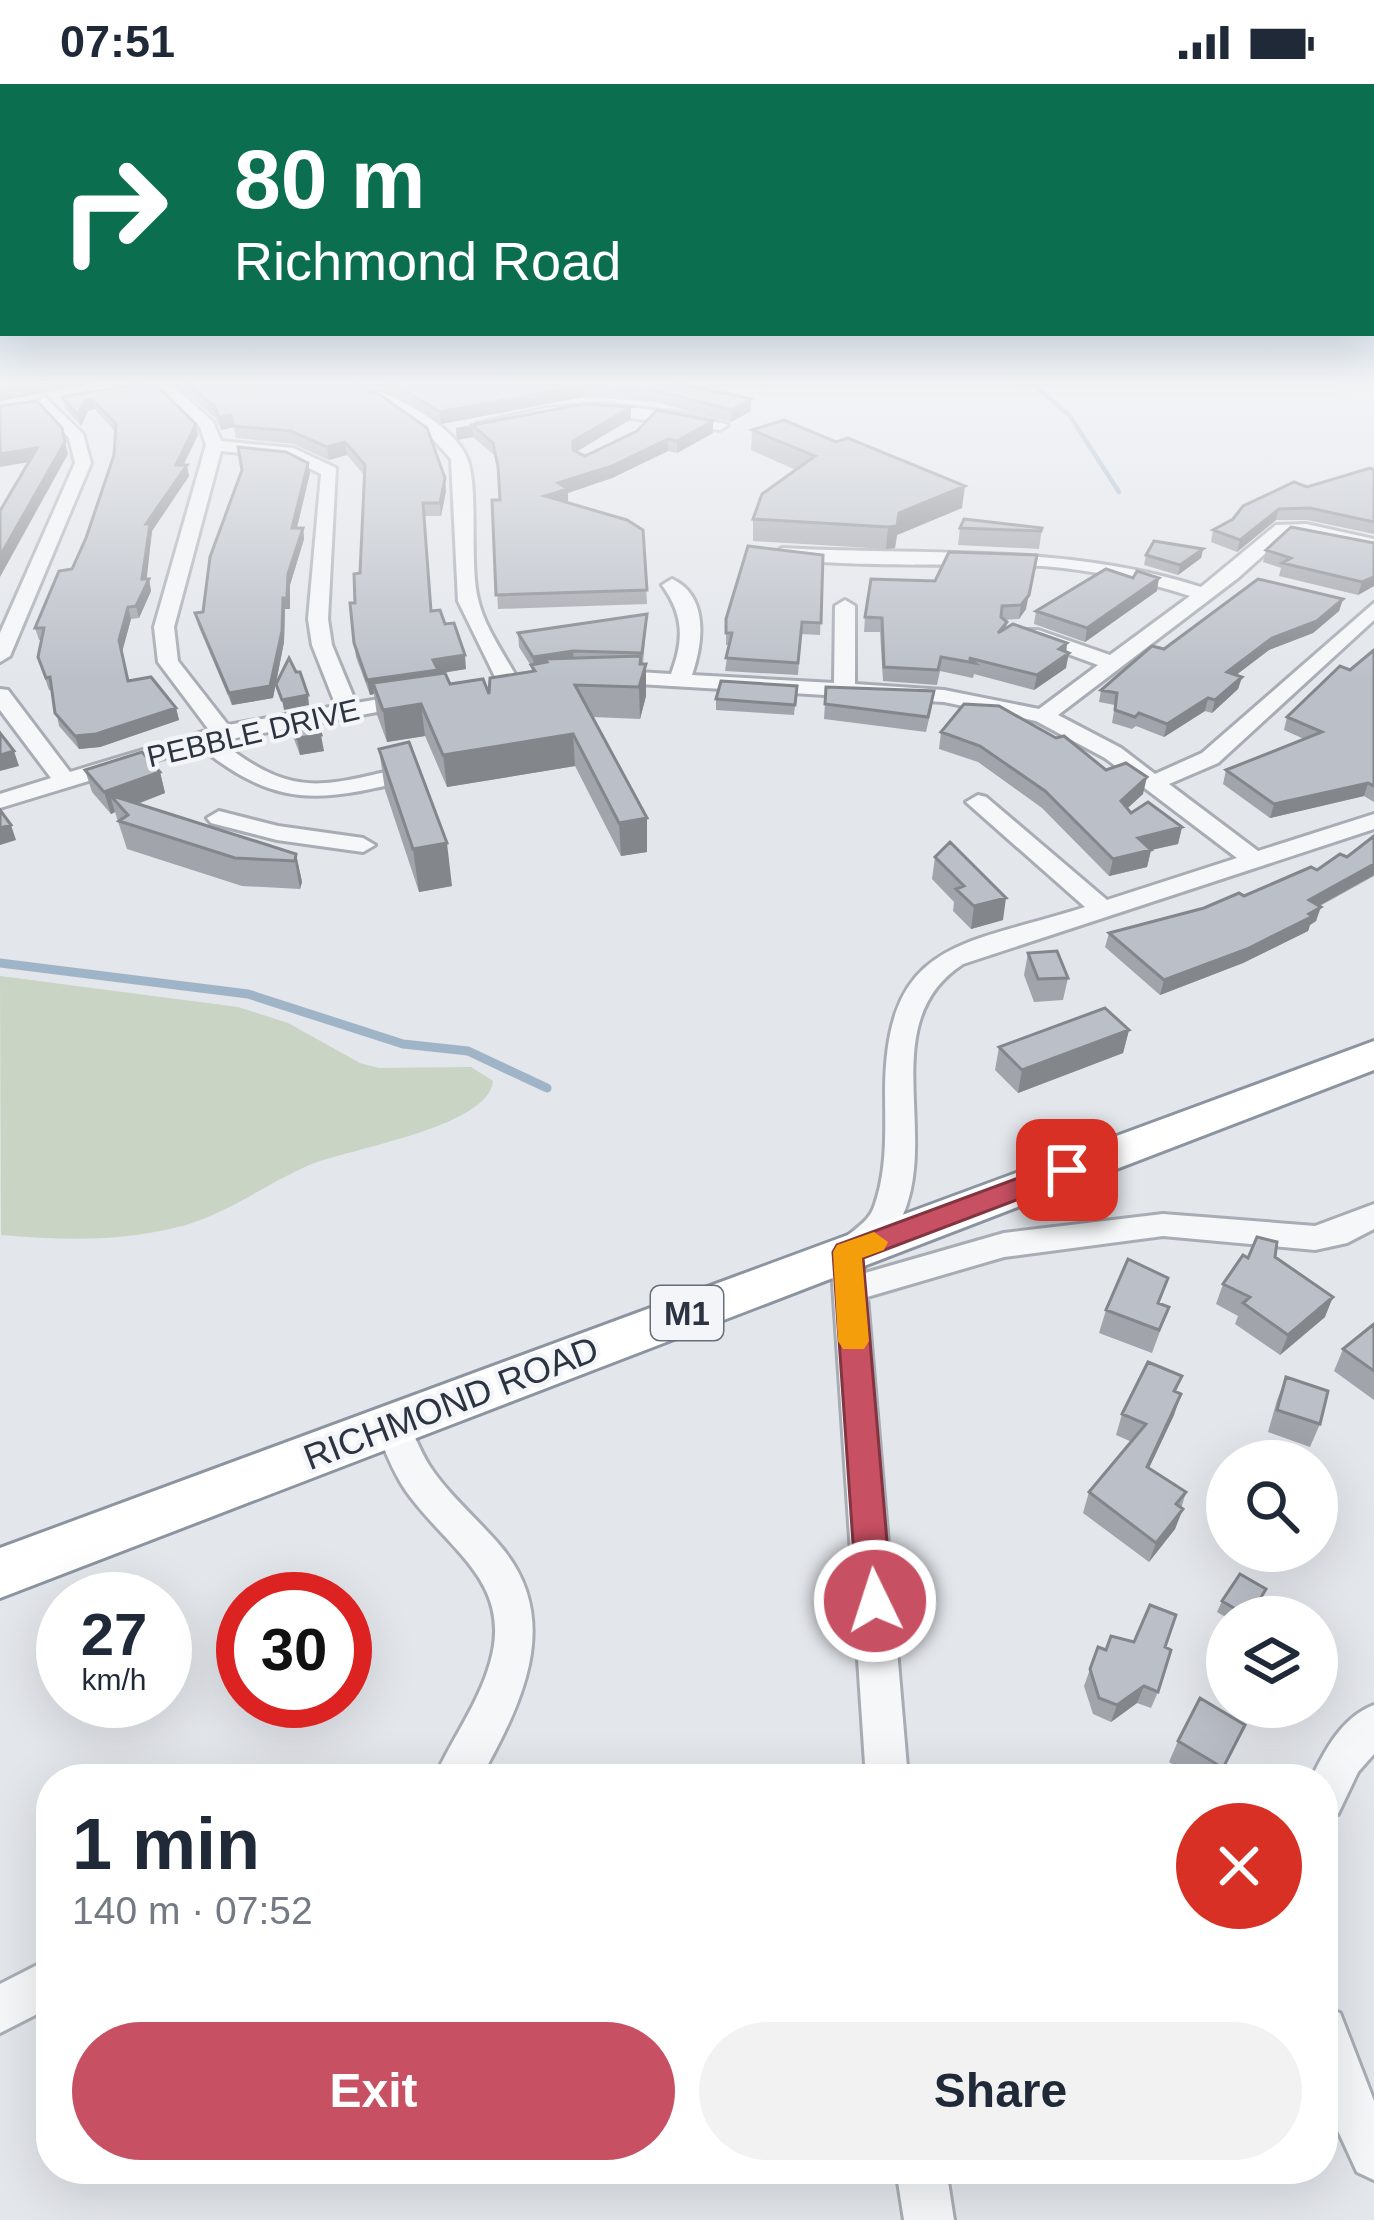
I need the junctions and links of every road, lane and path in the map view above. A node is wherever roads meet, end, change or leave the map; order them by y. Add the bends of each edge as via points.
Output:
1 (75, 481) edge
2 (204, 481) edge
3 (330, 481) edge
4 (463, 481) edge
5 (1374, 545) edge
6 (755, 551) edge
7 (672, 585) dead end
8 (1203, 595) junction
9 (845, 607) dead end
10 (1367, 607) edge
11 (1010, 627) edge
12 (0, 656) edge
13 (1110, 662) junction
14 (574, 676) edge
15 (680, 678) junction
16 (844, 687) junction
17 (477, 689) edge
18 (0, 695) edge
19 (438, 695) edge
20 (348, 709) junction
21 (1043, 716) junction
22 (214, 736) junction
23 (402, 776) edge
24 (65, 781) junction
25 (1155, 782) junction
26 (287, 790) junction
27 (0, 801) edge
28 (978, 802) dead end
29 (219, 818) dead end
30 (1374, 820) edge
31 (278, 833) junction
32 (363, 845) dead end
33 (1254, 859) junction
34 (1101, 908) junction
35 (1374, 1054) edge
36 (1374, 1215) edge
37 (849, 1271) junction
38 (392, 1425) junction
39 (0, 1573) edge
40 (1374, 1724) edge
41 (462, 1764) edge
42 (886, 1764) edge
43 (1338, 1768) edge
44 (36, 1990) edge
45 (0, 2010) edge
46 (1338, 2077) edge
47 (1374, 2155) edge
48 (923, 2184) edge
49 (929, 2220) edge

1 - 12 street
2 - 22 street via 164,627 169,662
3 - 20 street via 318,619
4 - 17 street via 468,601 519,682
5 - 8 street via 1282,529 1242,576
6 - 8 street via 1016,557 1118,568
7 - 15 street via 694,620
8 - 13 street
9 - 16 street
10 - 25 street via 1210,758
11 - 13 street
13 - 21 street
14 - 15 street
15 - 16 street
16 - 21 street
18 - 24 street
19 - 20 street, PEBBLE DRIVE
20 - 22 street, PEBBLE DRIVE
21 - 25 street
22 - 24 street, PEBBLE DRIVE
22 - 26 street via 255,780
23 - 26 street via 329,792
24 - 27 street, PEBBLE DRIVE
25 - 33 street
26 - 31 street
28 - 34 street
29 - 31 street
30 - 33 street
31 - 32 street
33 - 34 street
34 - 37 street via 934,965 917,980 902,1018 903,1103 887,1217
35 - 37 highway, RICHMOND ROAD / M1
36 - 37 street via 1315,1238 1163,1225
37 - 38 highway, RICHMOND ROAD / M1
37 - 42 street
38 - 39 highway, RICHMOND ROAD / M1
38 - 41 street via 419,1480 499,1568 516,1603 517,1644
40 - 43 street
44 - 45 street
46 - 47 street
48 - 49 street

